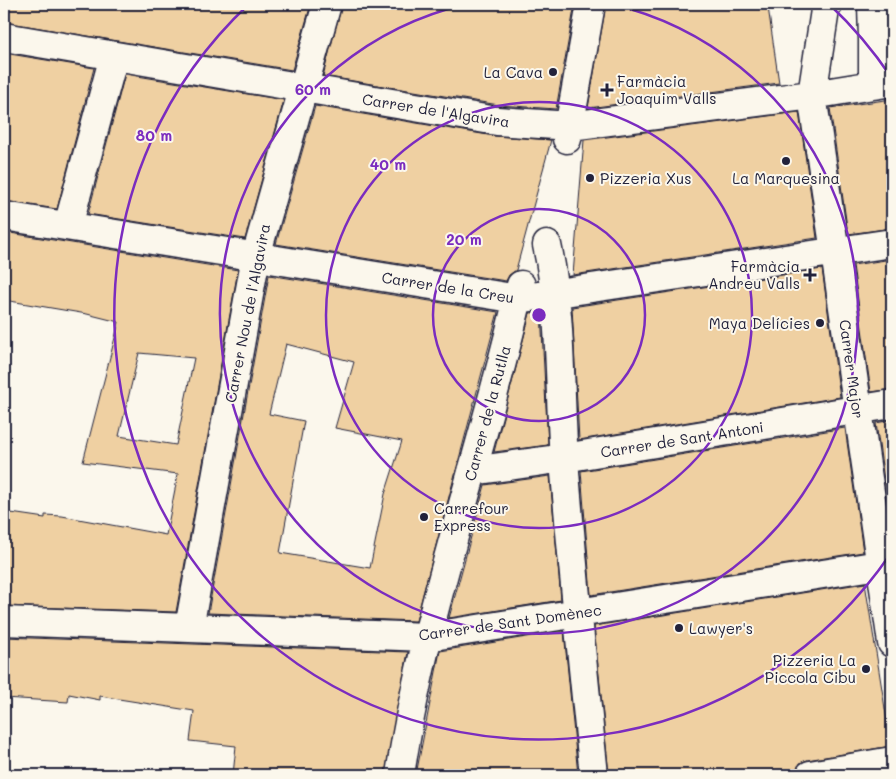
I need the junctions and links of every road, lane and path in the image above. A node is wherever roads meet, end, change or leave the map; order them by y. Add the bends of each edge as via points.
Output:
1 (327, 4) edge
2 (591, 4) edge
3 (828, 4) edge
4 (872, 4) edge
5 (4, 36) edge
6 (883, 38) edge
7 (114, 56) junction
8 (883, 83) edge
9 (302, 89) junction
10 (812, 95) junction
11 (569, 132) junction
12 (4, 216) edge
13 (68, 226) junction
14 (892, 243) edge
15 (547, 245) dead end
16 (835, 252) junction
17 (256, 256) junction
18 (555, 289) junction
19 (519, 292) junction
20 (892, 404) edge
21 (858, 410) junction
22 (564, 458) junction
23 (472, 471) junction
24 (886, 564) edge
25 (576, 613) junction
26 (4, 621) edge
27 (189, 628) junction
28 (427, 637) junction
29 (892, 643) edge
30 (892, 761) edge
31 (400, 775) edge
32 (594, 775) edge
33 (810, 775) edge

1 - 9 street, Carrer Nou de l'Algavira
2 - 11 street
3 - 10 street, Carrer Major
4 - 6 street
5 - 7 street, Carrer de l'Algavira
6 - 8 street
7 - 9 street, Carrer de l'Algavira
7 - 13 street
8 - 10 street, Carrer de l'Algavira
9 - 11 street, Carrer de l'Algavira
9 - 17 street, Carrer Nou de l'Algavira
10 - 11 street, Carrer de l'Algavira
10 - 16 street, Carrer Major
12 - 13 street, Carrer de la Creu
13 - 17 street, Carrer de la Creu
14 - 16 street, Carrer de la Creu
15 - 18 street
16 - 18 street, Carrer de la Creu
16 - 21 street, Carrer Major
17 - 19 street, Carrer de la Creu
17 - 27 street, Carrer Nou de l'Algavira
18 - 19 street, Carrer de la Creu
18 - 22 street
19 - 23 street, Carrer de la Rutlla
20 - 21 street, Carrer de Sant Antoni
21 - 22 street, Carrer de Sant Antoni
21 - 24 street, Carrer Major
22 - 23 street, Carrer de Sant Antoni
22 - 25 street
23 - 28 street, Carrer de la Rutlla
24 - 25 street, Carrer de Sant Domènec
24 - 29 street, Carrer Major
25 - 28 street, Carrer de Sant Domènec
25 - 32 street
26 - 27 street, Carrer de Sant Domènec
27 - 28 street, Carrer de Sant Domènec
28 - 31 street, Carrer de la Rutlla
30 - 33 street

